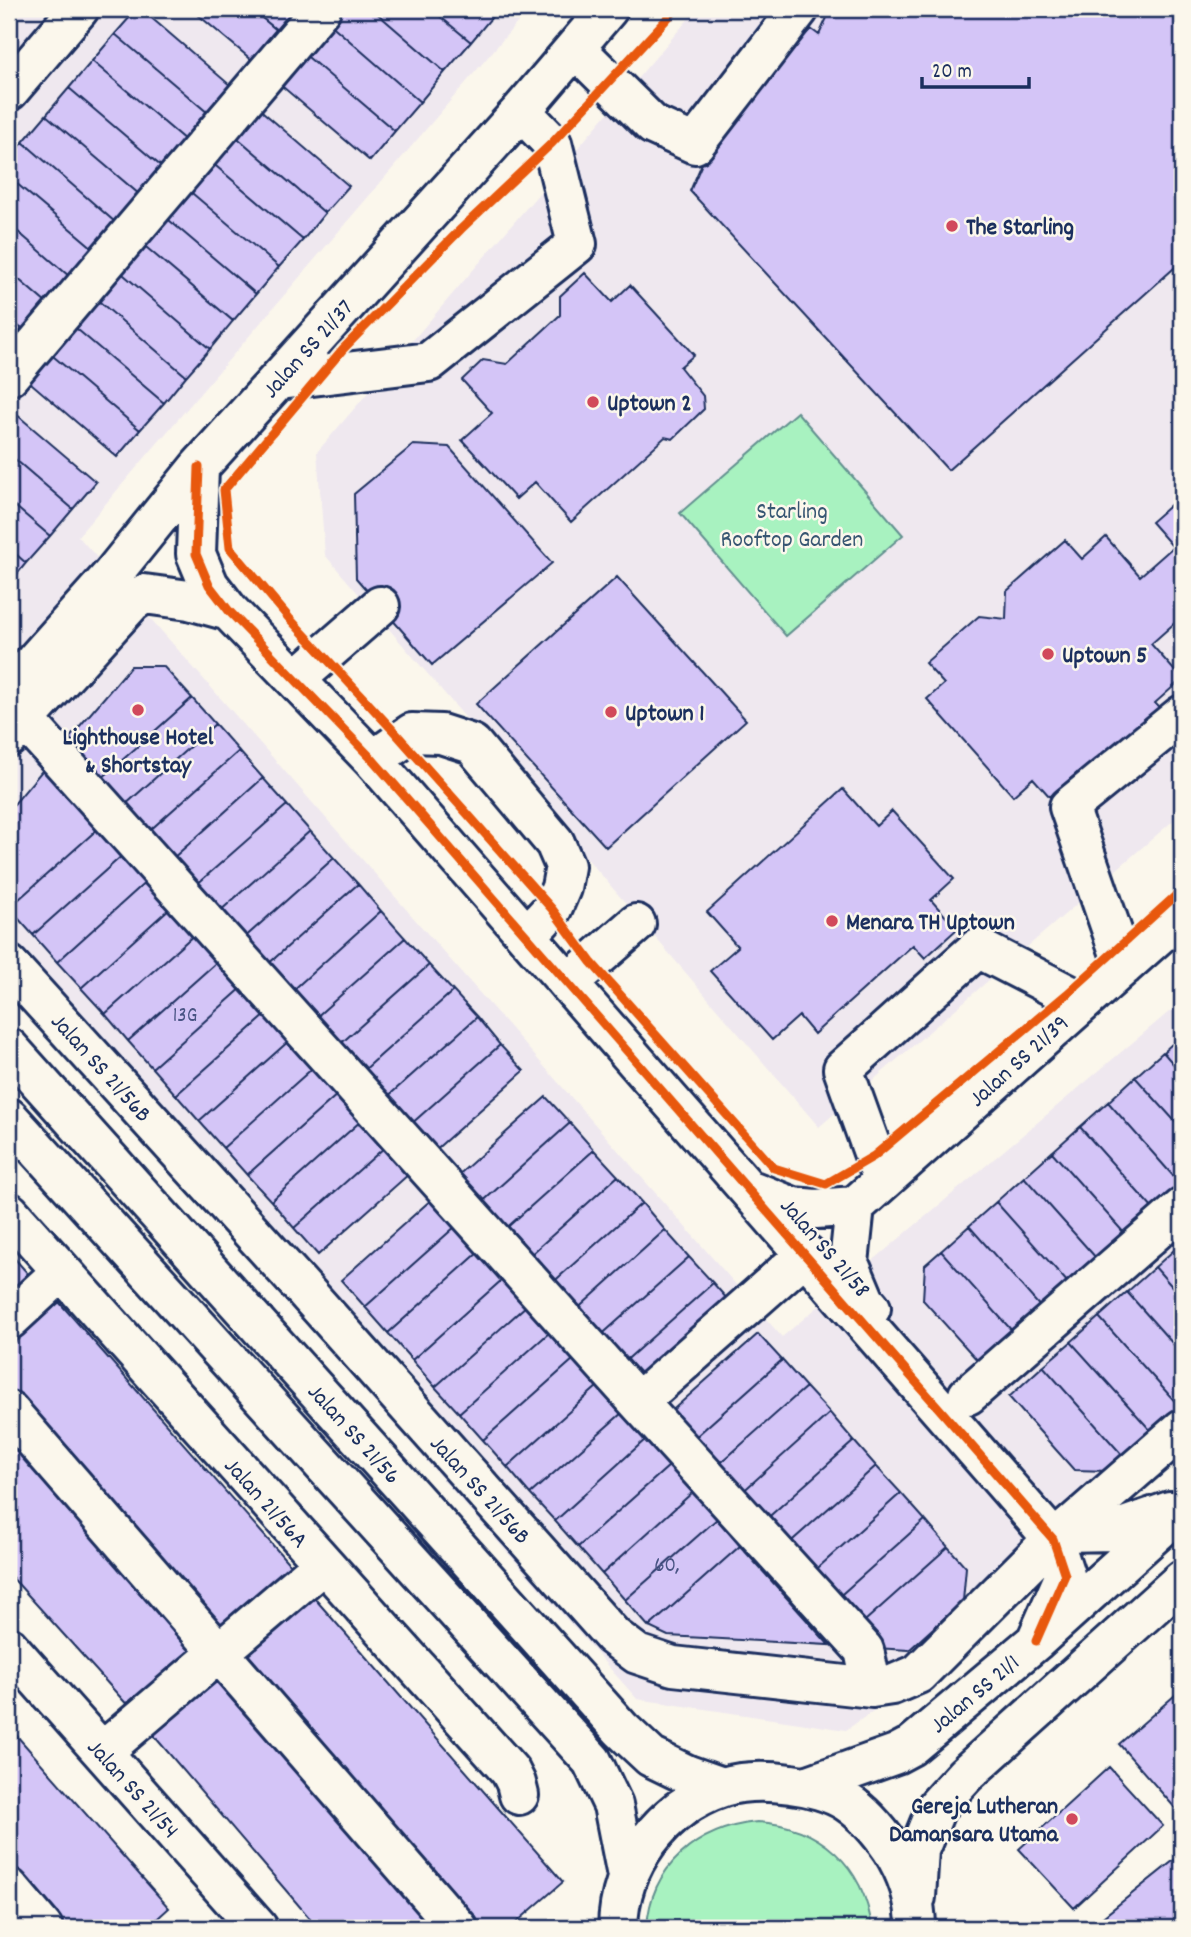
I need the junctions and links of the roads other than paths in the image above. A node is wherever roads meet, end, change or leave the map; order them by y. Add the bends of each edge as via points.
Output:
1 (79, 9) edge
2 (321, 9) edge
3 (608, 9) edge
4 (799, 9) edge
5 (575, 48) junction
6 (9, 91) edge
7 (521, 111) junction
8 (9, 376) edge
9 (279, 380) junction
10 (199, 467) junction
11 (380, 606) dead end
12 (229, 611) junction
13 (296, 679) junction
14 (1182, 715) edge
15 (14, 716) edge
16 (373, 760) junction
17 (1182, 914) edge
18 (636, 924) dead end
19 (527, 936) junction
20 (9, 965) edge
21 (1124, 966) junction
22 (568, 983) junction
23 (1083, 1002) junction
24 (9, 1048) edge
25 (9, 1118) edge
26 (883, 1180) junction
27 (751, 1191) junction
28 (855, 1206) junction
29 (1182, 1208) edge
30 (9, 1212) edge
31 (806, 1254) junction
32 (61, 1272) junction
33 (9, 1320) edge
34 (968, 1395) dead end
35 (638, 1402) junction
36 (9, 1412) edge
37 (1182, 1429) edge
38 (1182, 1508) edge
39 (1059, 1536) junction
40 (323, 1564) junction
41 (1182, 1580) edge
42 (1037, 1641) junction
43 (9, 1647) edge
44 (218, 1653) junction
45 (872, 1688) junction
46 (102, 1752) junction
47 (806, 1786) junction
48 (722, 1787) junction
49 (519, 1795) dead end
50 (627, 1876) junction
51 (9, 1888) edge
52 (916, 1917) edge
53 (252, 1926) edge
54 (43, 1928) edge
55 (458, 1928) edge
56 (618, 1928) edge

1 - 6 street
2 - 8 street
3 - 5 street, Jalan SS 21/37
4 - 5 street via 695,144 653,125
5 - 7 street, Jalan SS 21/37
7 - 9 street, Jalan SS 21/37
7 - 9 street via 552,143 577,244 429,362
9 - 10 street, Jalan SS 21/37
10 - 12 street, Jalan SS 21/58 via 196,554 209,585
10 - 15 street, Jalan SS 21/37 via 111,576
11 - 13 street
12 - 13 street, Jalan SS 21/58
12 - 15 street via 145,594
13 - 16 street, Jalan SS 21/58
14 - 21 street via 1069,807
15 - 35 street
16 - 19 street, Jalan SS 21/58
16 - 19 street via 412,733 441,734 472,744 555,844 565,866 552,909
17 - 21 street, Jalan SS 21/39
18 - 22 street
19 - 22 street, Jalan SS 21/58
20 - 45 street, Jalan SS 21/56B via 613,1636 637,1654 673,1666
21 - 23 street, Jalan SS 21/39
22 - 27 street, Jalan SS 21/58
23 - 26 street, Jalan SS 21/39
23 - 26 street via 978,948 843,1069
24 - 48 street, Jalan SS 21/56 via 621,1729 650,1757
25 - 50 street, Jalan SS 21/56 via 592,1762 612,1805
26 - 28 street, Jalan SS 21/39
27 - 28 street via 793,1207
27 - 31 street, Jalan SS 21/58
28 - 39 street, Jalan SS 21/58 via 849,1263 866,1301
29 - 34 street
30 - 32 street, Jalan 21/56A
31 - 35 street
31 - 39 street, Jalan SS 21/58
32 - 33 street
32 - 40 street, Jalan 21/56A
35 - 45 street via 864,1650
36 - 44 street
37 - 39 street, Jalan SS 21/56B
38 - 39 street via 1113,1531
38 - 42 street, Jalan SS 21/1
39 - 42 street, Jalan SS 21/58 via 1065,1575
39 - 45 street, Jalan SS 21/56B via 918,1674
40 - 44 street
40 - 49 street, Jalan 21/56A via 510,1771
41 - 52 street via 965,1775 937,1806 919,1850
42 - 47 street, Jalan SS 21/1 via 911,1746
43 - 46 street, Jalan SS 21/54
44 - 46 street
44 - 55 street
46 - 53 street, Jalan SS 21/54
47 - 48 street via 764,1781
47 - 52 street via 846,1801 879,1830 903,1866
48 - 50 street via 679,1809 645,1843
50 - 56 street
51 - 54 street

